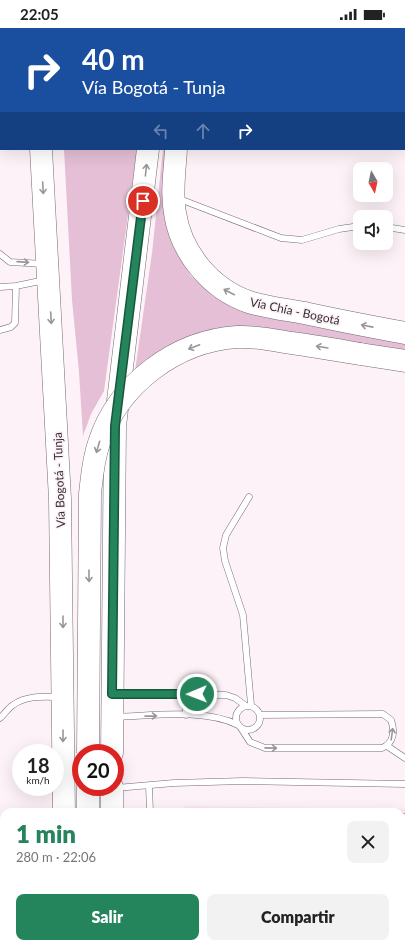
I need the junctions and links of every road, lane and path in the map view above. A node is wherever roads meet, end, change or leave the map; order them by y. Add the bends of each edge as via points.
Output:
1 (41, 150) edge
2 (148, 150) edge
3 (176, 150) edge
4 (173, 197) junction
5 (353, 227) edge
6 (393, 228) edge
7 (405, 230) edge
8 (0, 254) edge
9 (48, 272) junction
10 (16, 286) junction
11 (0, 287) edge
12 (0, 330) edge
13 (405, 333) edge
14 (405, 361) edge
15 (249, 497) dead end
16 (112, 694) junction
17 (186, 694) junction
18 (63, 697) junction
19 (248, 706) junction
20 (186, 715) junction
21 (260, 715) junction
22 (112, 717) junction
23 (0, 718) edge
24 (239, 726) junction
25 (88, 744) edge
26 (112, 744) edge
27 (387, 746) junction
28 (405, 758) edge
29 (405, 784) edge
30 (149, 786) junction
31 (124, 787) edge
32 (88, 796) edge
33 (112, 796) edge
34 (64, 808) edge
35 (88, 808) edge
36 (112, 808) edge
37 (150, 808) edge

1 -> 9 highway, Vía Bogotá - Tunja
16 -> 2 highway via 115,426
3 - 4 highway, Vía Chía - Bogotá
4 - 5 lane via 281,238 302,240
13 -> 4 highway, Vía Chía - Bogotá via 249,302 224,290 194,261 185,246 175,214
6 - 7 lane
8 -> 9 lane via 10,262
9 - 10 lane
9 -> 18 highway, Vía Bogotá - Tunja via 61,506
10 - 11 lane
10 - 12 lane via 15,323
14 -> 25 highway, bridge via 260,337 237,337 204,343 179,353 150,370 133,386 111,416 99,442 92,468
15 - 19 lane via 226,535 223,548 224,561 243,615
16 - 17 lane
16 - 22 highway
17 - 19 lane via 226,695
17 - 20 lane
18 - 23 lane via 21,700 12,705
18 -> 34 highway, Vía Bogotá - Tunja
19 - 21 lane via 255,707
19 - 24 lane via 238,711 236,720
22 -> 20 lane
20 - 24 lane via 222,718
21 - 24 lane via 261,720 255,728 251,730
27 -> 21 lane via 393,736 393,726 391,720 383,714
22 - 26 highway
24 -> 27 lane via 250,742 260,748
27 - 28 lane
29 - 30 lane via 243,781
30 - 31 lane
30 - 37 lane
32 - 35 highway
33 - 36 highway

